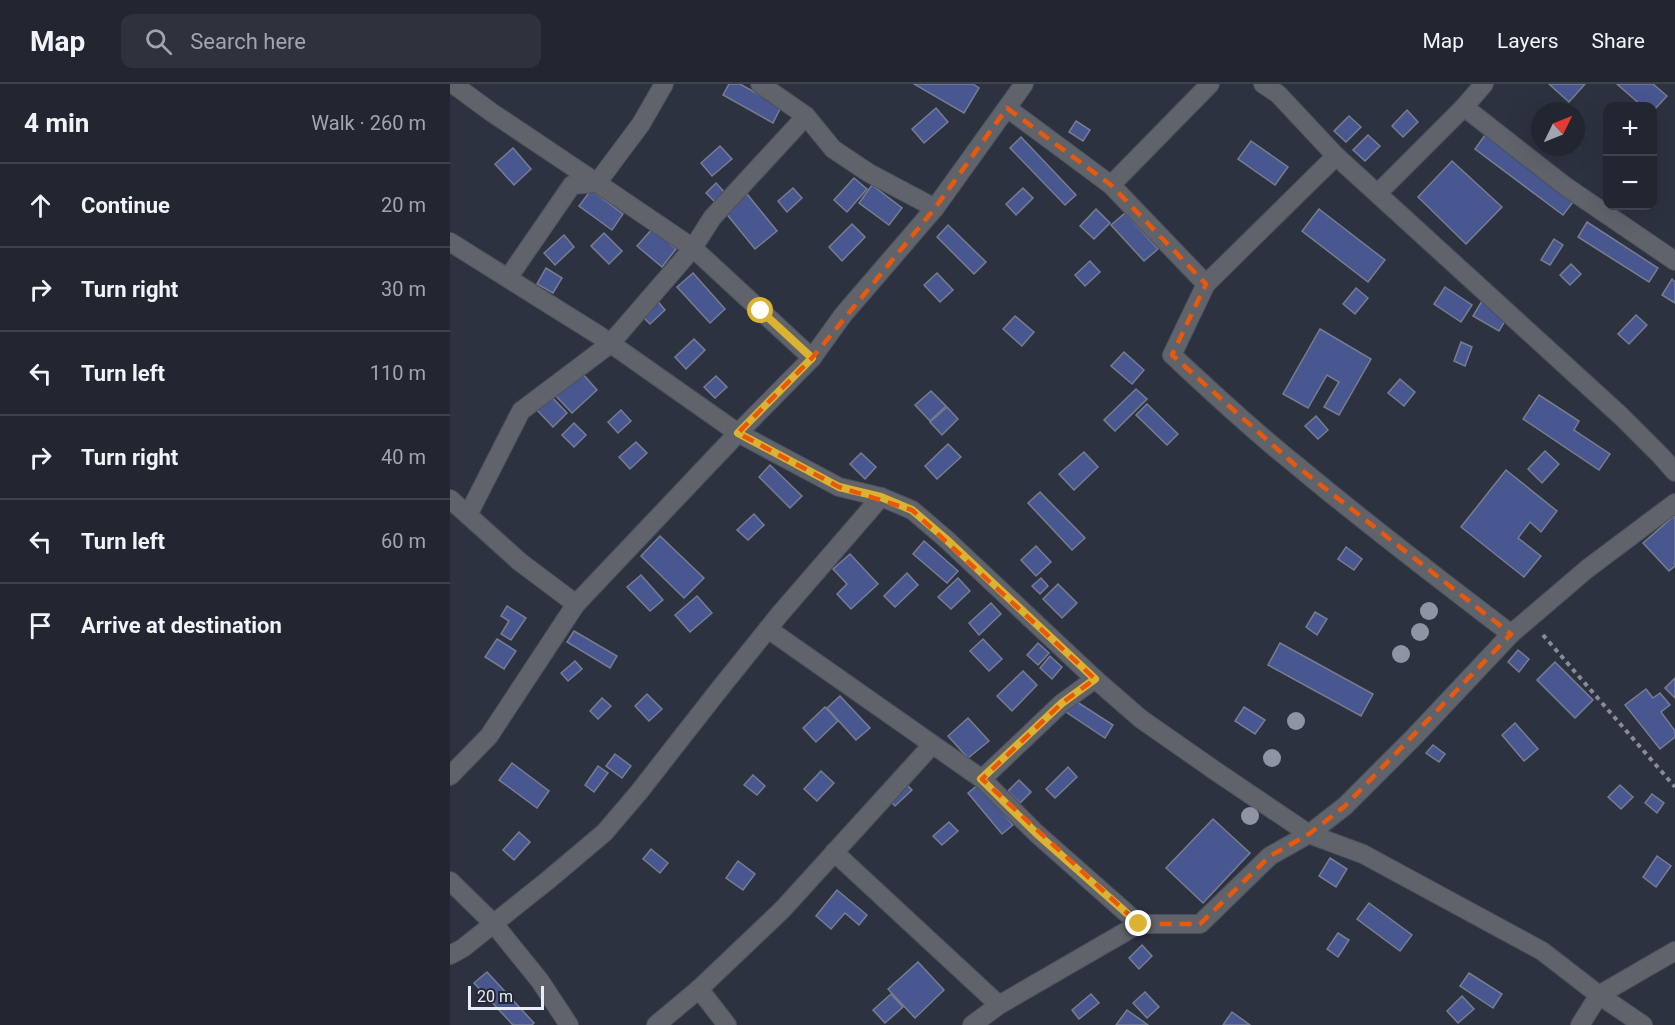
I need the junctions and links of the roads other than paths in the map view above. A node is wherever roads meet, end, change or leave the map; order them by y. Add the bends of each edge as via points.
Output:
1 (453, 84) edge
2 (664, 84) edge
3 (760, 84) edge
4 (1024, 84) edge
5 (1210, 84) edge
6 (1481, 85) edge
7 (1276, 87) edge
8 (1464, 107) junction
9 (1007, 108) junction
10 (806, 116) junction
11 (1336, 156) junction
12 (597, 183) junction
13 (1112, 185) junction
14 (1378, 193) junction
15 (935, 208) junction
16 (450, 242) edge
17 (693, 249) junction
18 (1675, 261) edge
19 (508, 278) junction
20 (1206, 284) junction
21 (610, 344) junction
22 (812, 358) junction
23 (738, 433) junction
24 (1675, 472) edge
25 (881, 497) junction
26 (450, 499) edge
27 (1675, 503) edge
28 (468, 515) junction
29 (576, 604) junction
30 (768, 629) junction
31 (1510, 634) junction
32 (1095, 679) junction
33 (933, 745) junction
34 (450, 776) edge
35 (981, 779) junction
36 (1310, 834) junction
37 (834, 852) junction
38 (450, 881) edge
39 (494, 924) junction
40 (1139, 924) junction
41 (1675, 951) edge
42 (450, 956) edge
43 (699, 989) junction
44 (1599, 995) junction
45 (999, 1005) junction
46 (569, 1025) edge
47 (656, 1025) edge
48 (727, 1025) edge
49 (972, 1025) edge
50 (1580, 1025) edge
51 (1643, 1025) edge

1 - 12 street
2 - 12 street via 641,124
3 - 10 street
4 - 9 street
5 - 13 street
6 - 8 street
7 - 11 street
8 - 14 street
8 - 18 street via 1564,186
9 - 13 street
9 - 15 street
10 - 15 street via 833,149
10 - 17 street via 712,218
11 - 14 street
11 - 20 street
12 - 17 street
12 - 19 street via 572,185
13 - 20 street
14 - 24 street via 1622,417
15 - 22 street via 843,315
16 - 19 street
17 - 21 street
17 - 22 street
19 - 21 street
20 - 31 street via 1172,355 1294,464
21 - 23 street
21 - 28 street via 521,411
22 - 23 street
23 - 25 street via 839,487
23 - 29 street
25 - 30 street
25 - 32 street via 912,510
26 - 28 street
27 - 31 street via 1587,569
28 - 29 street via 520,562
29 - 34 street via 489,736
30 - 33 street
30 - 39 street via 605,832
31 - 36 street via 1407,744 1345,806
32 - 35 street via 1062,703
32 - 36 street via 1141,718
33 - 35 street
33 - 37 street
35 - 40 street
36 - 40 street via 1270,856 1200,924
36 - 44 street via 1363,854 1542,951
37 - 43 street via 783,909
37 - 45 street
38 - 39 street
39 - 42 street
39 - 46 street
40 - 45 street
41 - 44 street
43 - 47 street
43 - 48 street
44 - 50 street
44 - 51 street
45 - 49 street

